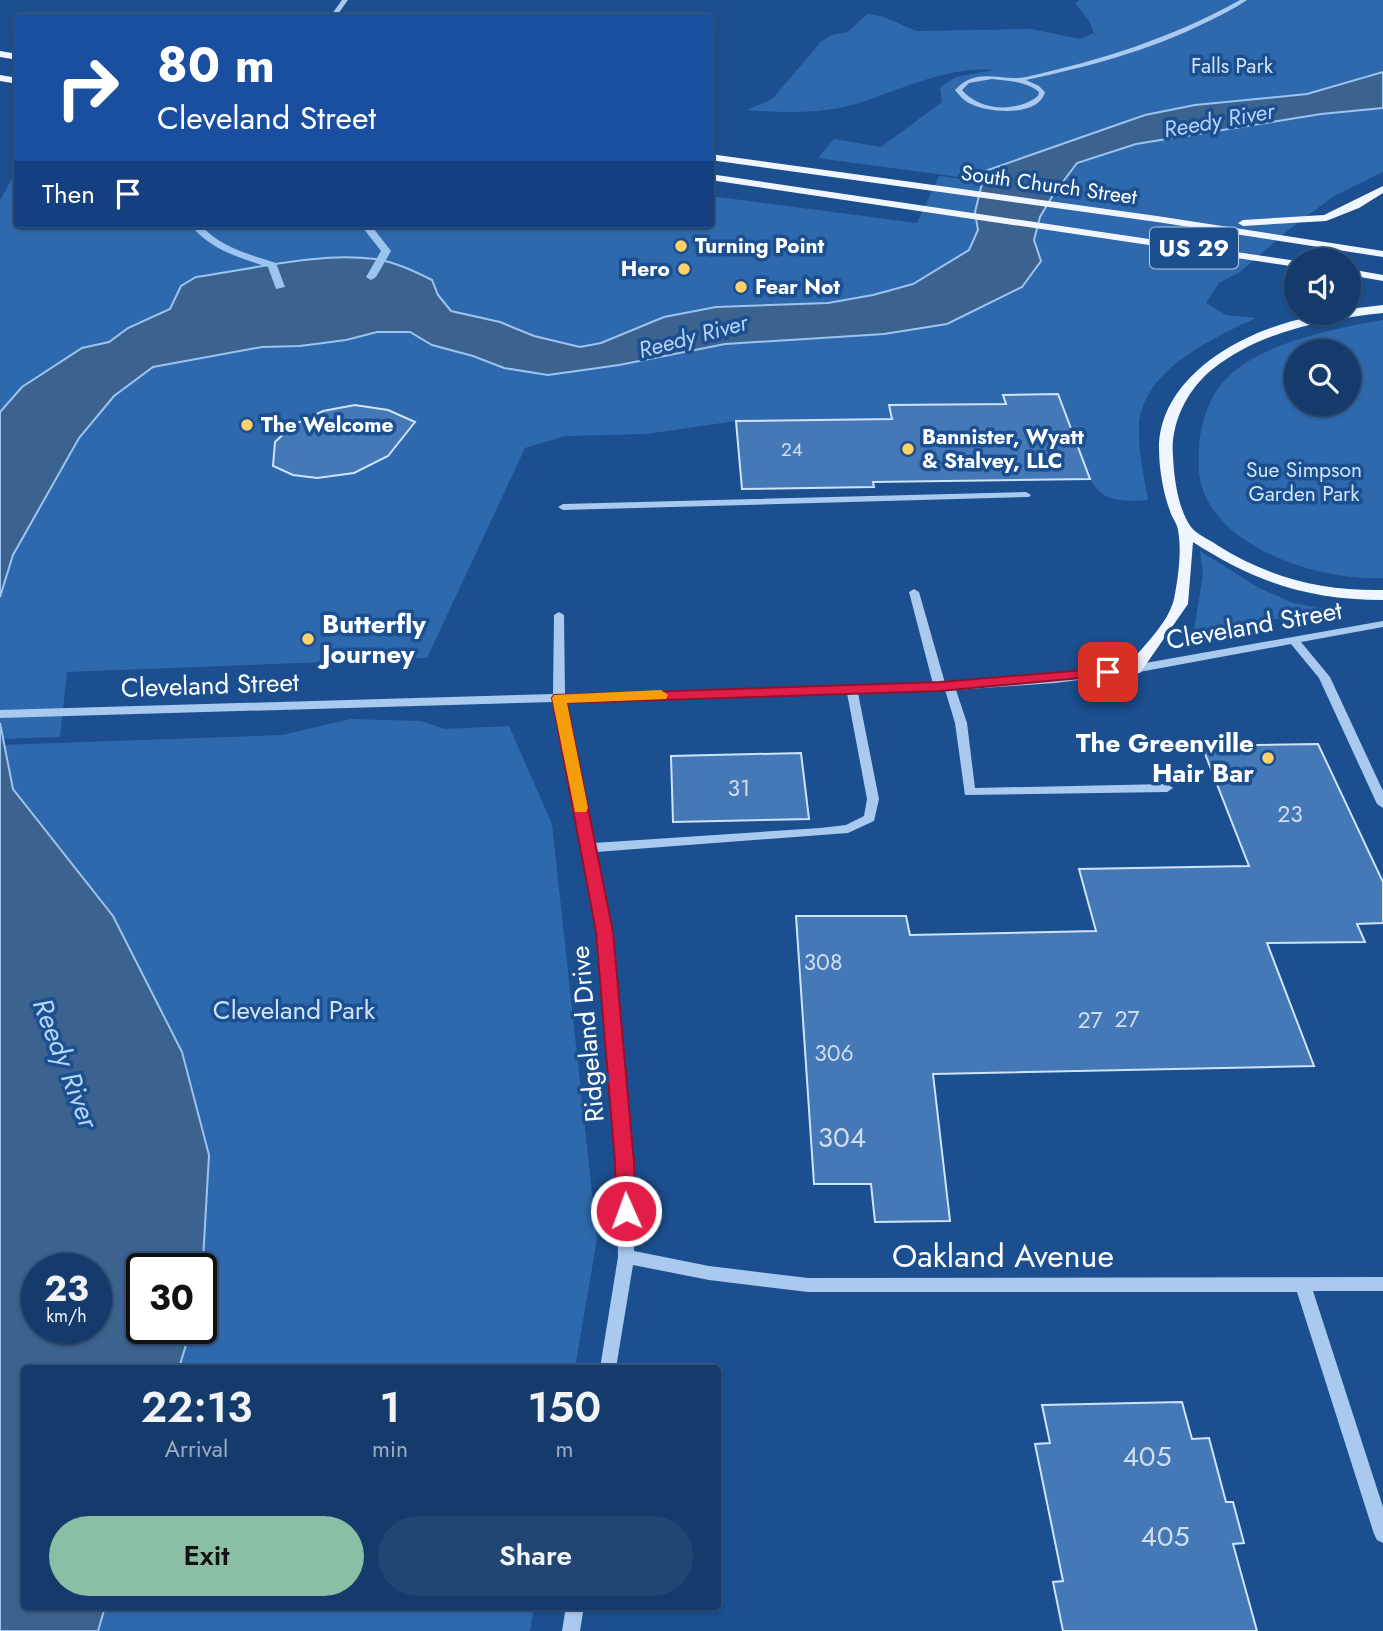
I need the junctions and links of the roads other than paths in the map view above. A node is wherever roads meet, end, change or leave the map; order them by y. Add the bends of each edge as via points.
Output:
1 (1244, 0) edge
2 (1019, 80) junction
3 (714, 158) edge
4 (714, 178) edge
5 (1383, 189) edge
6 (1157, 219) junction
7 (1383, 254) edge
8 (1284, 262) edge
9 (1361, 274) edge
10 (1383, 278) edge
11 (1383, 309) edge
12 (1361, 312) edge
13 (1293, 325) edge
14 (1026, 495) dead end
15 (563, 507) dead end
16 (1186, 531) junction
17 (914, 592) dead end
18 (1383, 595) edge
19 (559, 615) dead end
20 (1383, 624) edge
21 (1294, 641) junction
22 (1134, 669) junction
23 (944, 686) junction
24 (852, 690) junction
25 (559, 698) junction
26 (0, 714) edge
27 (1167, 788) dead end
28 (1383, 804) edge
29 (588, 848) junction
30 (626, 1257) junction
31 (1302, 1283) junction
32 (1383, 1283) edge
33 (608, 1365) edge
34 (1383, 1534) edge
35 (574, 1610) edge
36 (571, 1631) edge

1 - 2 street via 1159,42 1092,64
2 - 2 street via 978,78 958,90 968,101 994,107 1038,101 1042,92
3 - 6 main road, South Church Street / US 29
4 - 8 main road, South Church Street / US 29
5 - 6 main road via 1355,206 1308,221 1256,224
6 - 7 main road, South Church Street / US 29
9 - 10 main road
11 - 12 main road
13 - 16 main road via 1244,343 1210,365 1176,403 1166,443 1175,510
14 - 15 street
16 - 18 main road via 1251,570 1298,587 1349,596
16 - 22 main road via 1180,604
17 - 23 street
19 - 25 street, Ridgeland Drive
20 - 21 street, Cleveland Street
21 - 22 street, Cleveland Street
21 - 28 street via 1324,677
22 - 23 street, Cleveland Street
23 - 24 street, Cleveland Street
23 - 27 street via 961,723 969,792
24 - 25 street, Cleveland Street
24 - 29 lane via 873,799 870,818 848,829 820,832
25 - 26 street, Cleveland Street
25 - 29 street, Ridgeland Drive
29 - 30 street, Ridgeland Drive via 605,932 624,1162
30 - 31 street, Oakland Avenue via 808,1285
30 - 33 street, Ridgeland Drive
31 - 32 street, Oakland Avenue
31 - 34 lane
35 - 36 street

